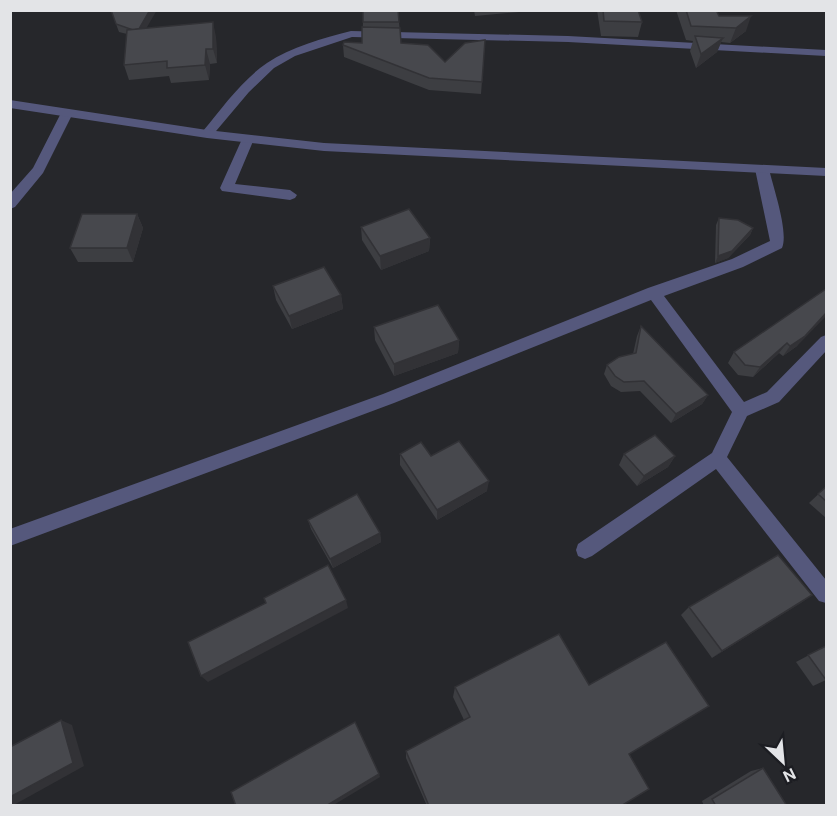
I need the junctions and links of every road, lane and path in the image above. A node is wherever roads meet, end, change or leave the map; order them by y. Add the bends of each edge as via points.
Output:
1 (826, 53) edge
2 (10, 104) edge
3 (67, 113) junction
4 (207, 134) junction
5 (248, 140) junction
6 (762, 169) junction
7 (826, 172) edge
8 (290, 195) dead end
9 (10, 204) edge
10 (653, 292) junction
11 (826, 341) edge
12 (741, 411) junction
13 (718, 458) junction
14 (10, 538) edge
15 (585, 550) dead end
16 (826, 594) edge

1 - 4 street via 568,39 351,34 306,48 270,66
2 - 3 street
3 - 4 street
3 - 9 street via 38,170
4 - 5 street
5 - 6 street
5 - 8 street via 227,188
6 - 7 street
6 - 10 street via 777,244 694,280
10 - 12 street
10 - 14 street via 515,351
11 - 12 street via 773,397
12 - 13 street
13 - 15 street
13 - 16 street

